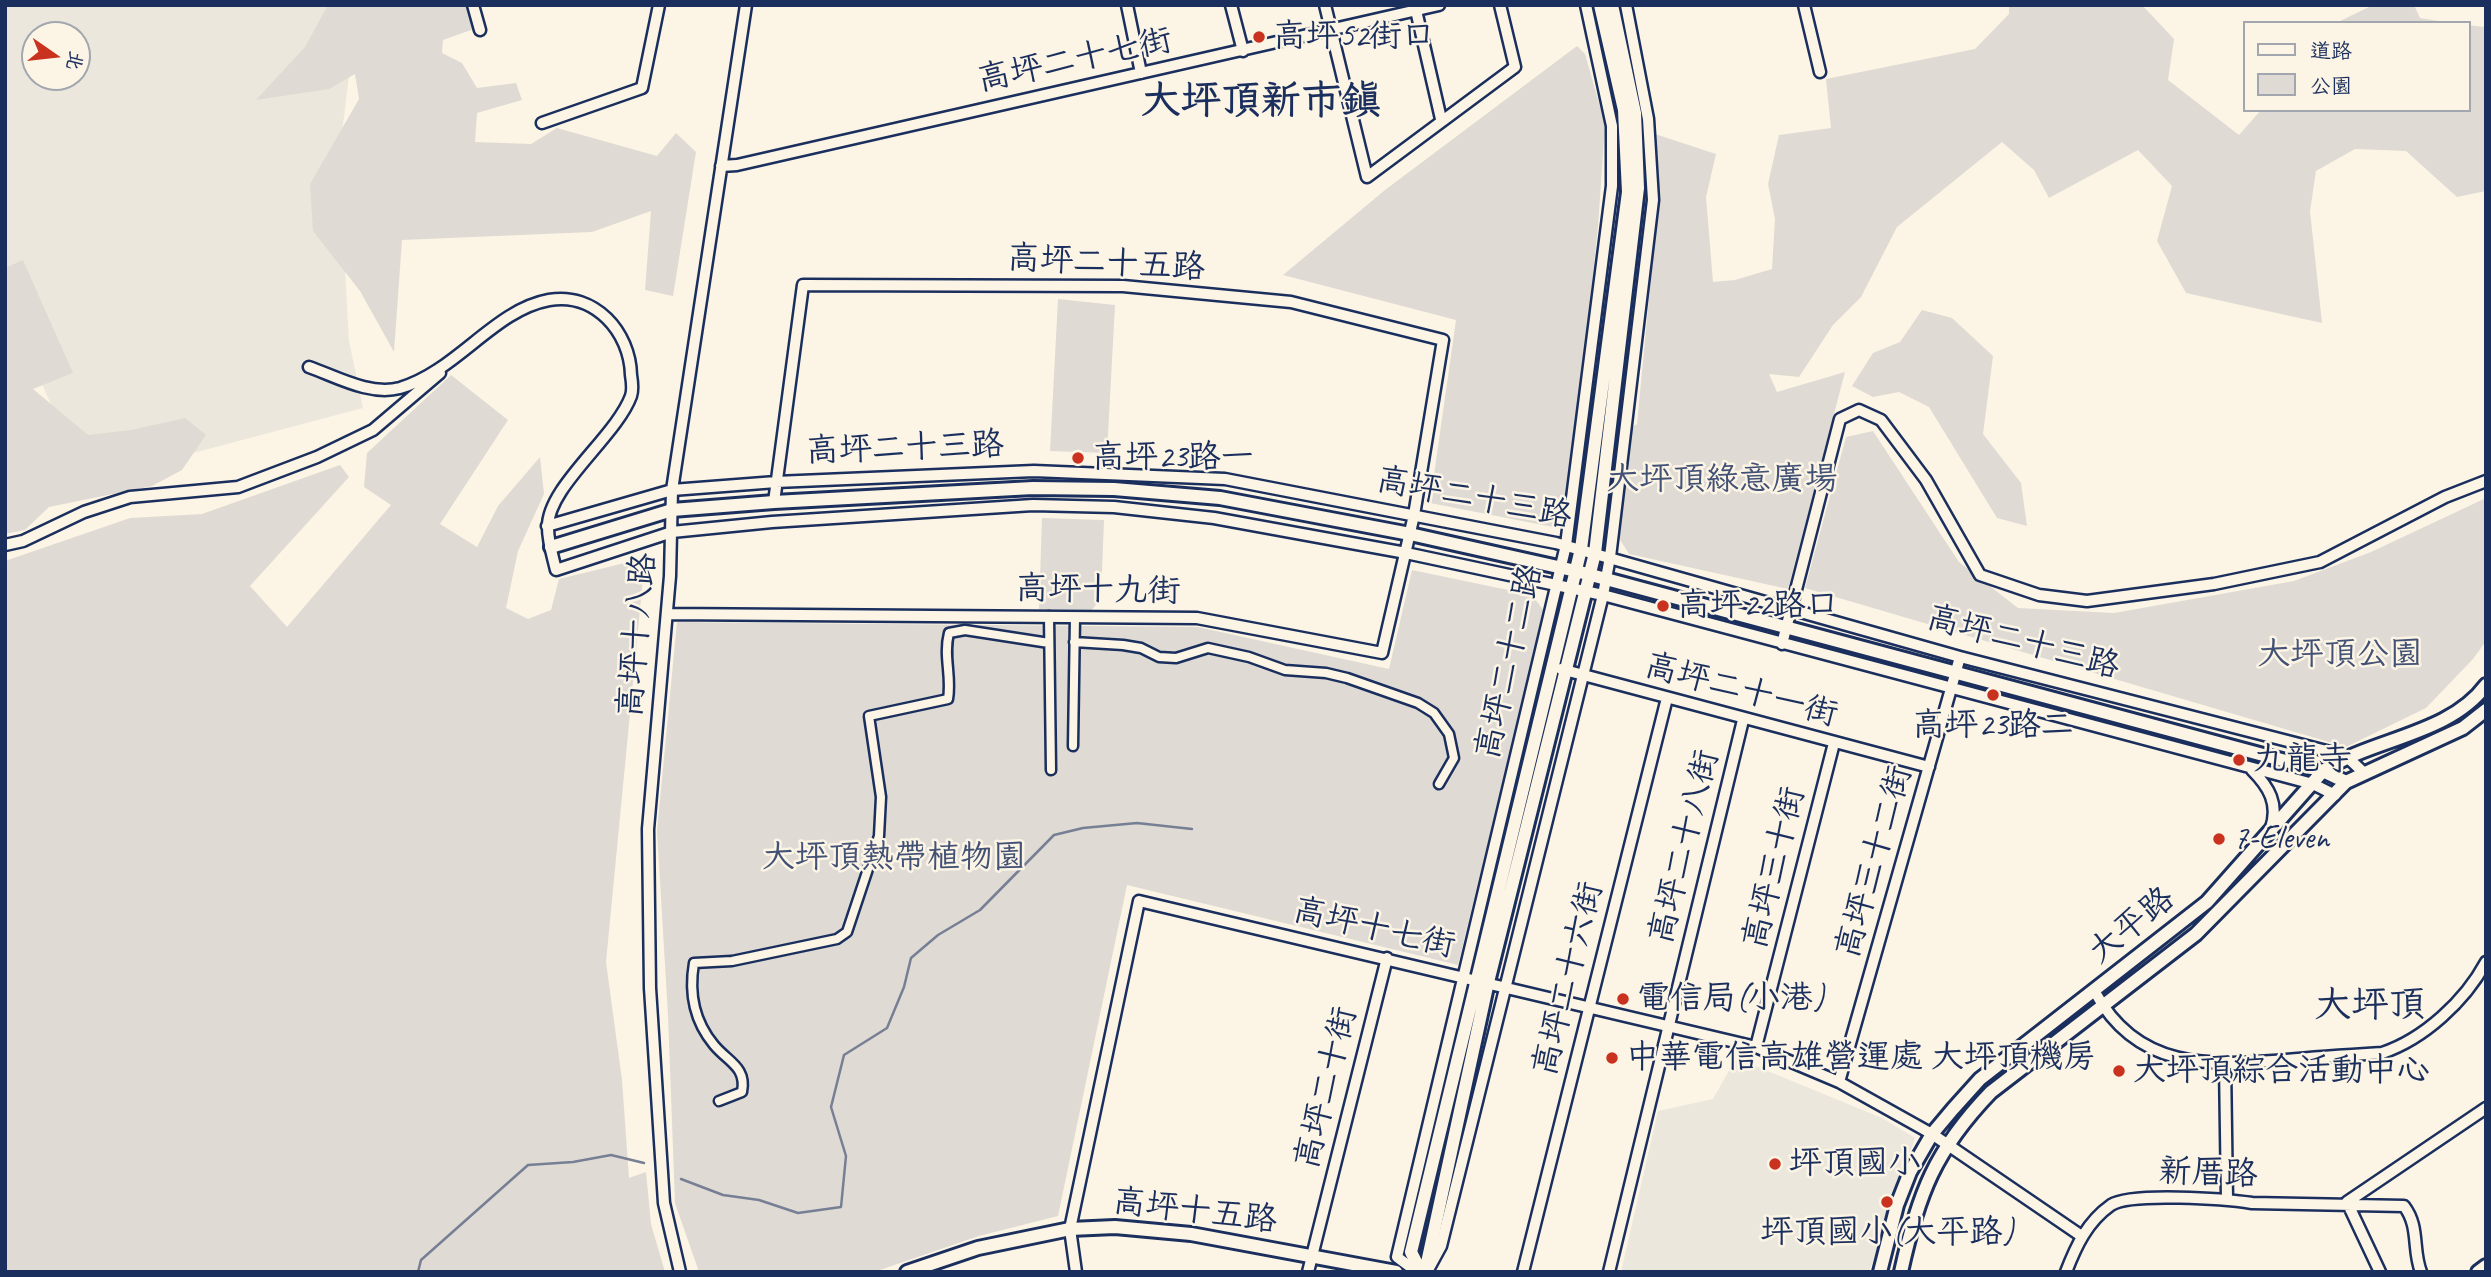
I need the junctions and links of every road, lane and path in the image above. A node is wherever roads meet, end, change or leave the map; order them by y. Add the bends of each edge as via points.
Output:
1 (473, 5) edge
2 (659, 5) edge
3 (746, 5) edge
4 (1127, 5) edge
5 (1231, 5) edge
6 (1325, 5) edge
7 (1439, 5) edge
8 (1500, 5) edge
9 (1586, 5) edge
10 (1600, 5) edge
11 (1612, 5) edge
12 (1626, 5) edge
13 (1804, 5) edge
14 (1415, 8) edge
15 (480, 30) dead end
16 (1331, 30) junction
17 (1243, 51) junction
18 (1820, 72) dead end
19 (1140, 73) junction
20 (1441, 119) junction
21 (542, 122) dead end
22 (721, 166) junction
23 (452, 364) junction
24 (309, 367) dead end
25 (2486, 481) edge
26 (776, 482) junction
27 (672, 490) junction
28 (774, 502) junction
29 (672, 510) junction
30 (1414, 515) junction
31 (547, 526) junction
32 (672, 532) junction
33 (1410, 534) junction
34 (5, 545) edge
35 (1566, 545) junction
36 (551, 547) junction
37 (1581, 549) junction
38 (1406, 553) junction
39 (1595, 553) junction
40 (1609, 557) junction
41 (1561, 567) junction
42 (1576, 571) junction
43 (1591, 575) junction
44 (1606, 579) junction
45 (1558, 584) junction
46 (1572, 588) junction
47 (1587, 592) junction
48 (1603, 595) junction
49 (1792, 608) junction
50 (667, 614) junction
51 (1049, 616) junction
52 (1074, 617) junction
53 (1786, 628) junction
54 (1074, 642) junction
55 (1049, 643) junction
56 (1782, 644) junction
57 (1960, 657) junction
58 (1539, 663) junction
59 (1558, 668) junction
60 (1582, 674) junction
61 (1955, 674) junction
62 (2486, 685) edge
63 (1951, 688) junction
64 (1667, 698) junction
65 (2486, 710) edge
66 (1744, 720) junction
67 (1834, 743) junction
68 (1073, 746) dead end
69 (2346, 756) junction
70 (1929, 767) junction
71 (1051, 770) dead end
72 (2252, 770) junction
73 (2323, 771) junction
74 (2363, 772) junction
75 (2346, 782) junction
76 (1438, 784) dead end
77 (2313, 785) junction
78 (2334, 795) junction
79 (2268, 836) junction
80 (1387, 958) junction
81 (2486, 962) edge
82 (1476, 979) junction
83 (1506, 986) junction
84 (2095, 992) junction
85 (1588, 1006) junction
86 (2103, 1007) junction
87 (1668, 1025) junction
88 (1756, 1047) junction
89 (2225, 1064) junction
90 (1839, 1082) junction
91 (719, 1101) dead end
92 (2486, 1108) edge
93 (1931, 1134) junction
94 (1947, 1145) junction
95 (2227, 1199) junction
96 (2347, 1202) junction
97 (1070, 1229) junction
98 (2080, 1236) junction
99 (1312, 1255) junction
100 (2486, 1266) edge
101 (680, 1272) edge
102 (907, 1272) edge
103 (1076, 1272) edge
104 (1308, 1272) edge
105 (1396, 1272) edge
106 (1422, 1272) edge
107 (1523, 1272) edge
108 (1609, 1272) edge
109 (1880, 1272) edge
110 (1901, 1272) edge
111 (2066, 1272) edge
112 (2380, 1272) edge
113 (2421, 1272) edge
114 (2478, 1272) edge

1 - 15 street
2 - 21 street via 642,88
3 - 22 street, 高坪十八路
4 - 19 street
5 - 17 street
6 - 16 street
7 - 14 street, 高坪二十七街
8 - 20 street via 1515,67
9 - 35 street, 高坪二十二路 via 1612,126 1612,186
10 - 37 street, 高坪二十二路 via 1624,110 1628,192
11 - 39 street, 高坪二十二路 via 1635,113 1639,188
12 - 40 street via 1648,119 1653,200
13 - 18 street
14 - 16 street, 高坪二十七街
14 - 20 street
16 - 17 street, 高坪二十七街
16 - 20 street via 1367,177
17 - 19 street, 高坪二十七街
19 - 22 street, 高坪二十七街
22 - 27 street, 高坪十八路
23 - 24 street via 400,388 371,389
23 - 31 street via 520,309 551,300 582,301 614,323 631,357 632,394 615,424 556,499
23 - 34 street via 373,430 317,457 238,487 130,497
25 - 49 street via 2445,497 2320,562 2214,584 2087,601 2039,595 1980,575 1926,480 1881,420 1860,410 1840,419
26 - 27 street, 高坪二十三路
26 - 28 street, 高坪二十五路
26 - 30 street, 高坪二十三路 via 1034,471 1225,479
26 - 30 street, 高坪二十五路 via 803,285 1124,286 1291,302 1443,340
27 - 29 street, 高坪十八路
27 - 31 street, 高坪二十三路
28 - 29 street, 高坪二十三路
28 - 33 street, 高坪二十三路 via 1034,488 1114,489 1220,498
29 - 32 street, 高坪十八路
29 - 36 street, 高坪二十三路
30 - 33 street, 高坪十九街
30 - 35 street, 高坪二十三路
31 - 36 street
32 - 36 street, 高坪二十三路 via 556,570
32 - 38 street, 高坪二十三路 via 1033,505 1114,507 1214,518
32 - 50 street, 高坪十八路
33 - 38 street, 高坪十九街
33 - 41 street, 高坪二十三路
35 - 37 street, 高坪二十三路
35 - 41 street, 高坪二十二路
37 - 39 street, 高坪二十三路
37 - 42 street, 高坪二十二路
38 - 45 street, 高坪二十三路
38 - 52 street, 高坪十九街 via 1382,653 1197,618
39 - 40 street, 高坪二十三路
39 - 43 street, 高坪二十二路
40 - 44 street
40 - 49 street, 高坪二十三路
41 - 42 street, 高坪二十三路
41 - 45 street, 高坪二十二路
42 - 43 street, 高坪二十三路
42 - 46 street, 高坪二十二路
43 - 44 street, 高坪二十三路
43 - 47 street, 高坪二十二路
44 - 48 street
44 - 53 street, 高坪二十三路
45 - 46 street, 高坪二十三路
45 - 58 street, 高坪二十二路
46 - 47 street, 高坪二十三路
46 - 59 street, 高坪二十二路
47 - 48 street, 高坪二十三路
47 - 59 street, 高坪二十二路
48 - 56 street, 高坪二十三路
48 - 60 street
49 - 53 street
49 - 57 street, 高坪二十三路
50 - 51 street, 高坪十九街
50 - 101 street, 高坪十八路 via 648,829 650,988 664,1203
51 - 52 street, 高坪十九街
51 - 55 street
52 - 54 street
53 - 56 street
53 - 61 street, 高坪二十三路
54 - 68 street
54 - 76 street via 1132,646 1159,657 1176,658 1208,648 1285,670 1326,673 1418,703 1434,713 1449,734 1454,758
55 - 71 street
55 - 91 street via 965,630 949,633 945,650 951,682 948,699 869,716 881,797 879,836 847,932 837,939 732,961 694,963 691,993 697,1018 745,1080 742,1092
56 - 63 street, 高坪二十三路
57 - 61 street, 高坪三十二街
57 - 69 street, 高坪二十三路
58 - 59 street, 高坪二十一街
58 - 82 street, 高坪二十二路
59 - 60 street, 高坪二十一街
59 - 82 street, 高坪二十二路
60 - 64 street, 高坪二十一街
60 - 83 street
61 - 63 street, 高坪三十二街
61 - 73 street, 高坪二十三路
62 - 69 street, 大平路 via 2446,719
63 - 70 street, 高坪三十二街
63 - 72 street, 高坪二十三路
64 - 66 street, 高坪二十一街
64 - 85 street, 高坪二十六街
65 - 74 street, 大平路 via 2463,728
66 - 67 street, 高坪二十一街
66 - 87 street, 高坪二十八街
67 - 70 street, 高坪二十一街
67 - 88 street, 高坪三十街
69 - 73 street, 大平路
69 - 74 street, 高坪二十三路
70 - 90 street, 高坪三十二街
72 - 77 street, 高坪二十三路
72 - 79 street via 2270,792 2274,807
73 - 75 street, 高坪二十三路
73 - 77 street, 大平路
74 - 75 street, 大平路
75 - 78 street, 大平路
77 - 78 street, 高坪二十三路
77 - 79 street, 大平路
78 - 86 street, 大平路 via 2196,934
79 - 84 street, 大平路 via 2207,902
80 - 82 street, 高坪十七街
80 - 97 street, 高坪十七街 via 1139,901
80 - 99 street, 高坪二十街
81 - 89 street via 2464,993 2406,1045 2382,1053
82 - 83 street, 高坪十七街
82 - 106 street, 高坪二十二路
82 - 106 street, 高坪二十二路 via 1397,1257
83 - 85 street, 高坪十七街
83 - 106 street via 1441,1246
84 - 86 street
84 - 93 street, 大平路 via 1980,1079
85 - 87 street, 高坪十七街
85 - 107 street, 高坪二十六街
86 - 89 street via 2130,1035 2161,1054
86 - 94 street, 大平路 via 1991,1092
87 - 88 street, 高坪十七街
87 - 108 street, 高坪二十八街
88 - 90 street, 高坪十七街
89 - 95 street
90 - 93 street, 高坪十七街
92 - 96 street
93 - 94 street, 高坪十七街
93 - 109 street, 大平路 via 1897,1205
94 - 98 street
94 - 110 street, 大平路 via 1914,1212
95 - 96 street, 新厝路
95 - 98 street, 新厝路 via 2127,1199 2109,1206
96 - 112 street
96 - 113 street, 新厝路 via 2404,1206 2414,1223
97 - 99 street, 高坪十五路 via 1160,1229
97 - 102 street, 高坪十五路 via 978,1248
97 - 103 street, 高坪十七街
98 - 111 street, 新厝路
99 - 104 street, 高坪二十街
99 - 105 street, 高坪十五路
100 - 114 street

